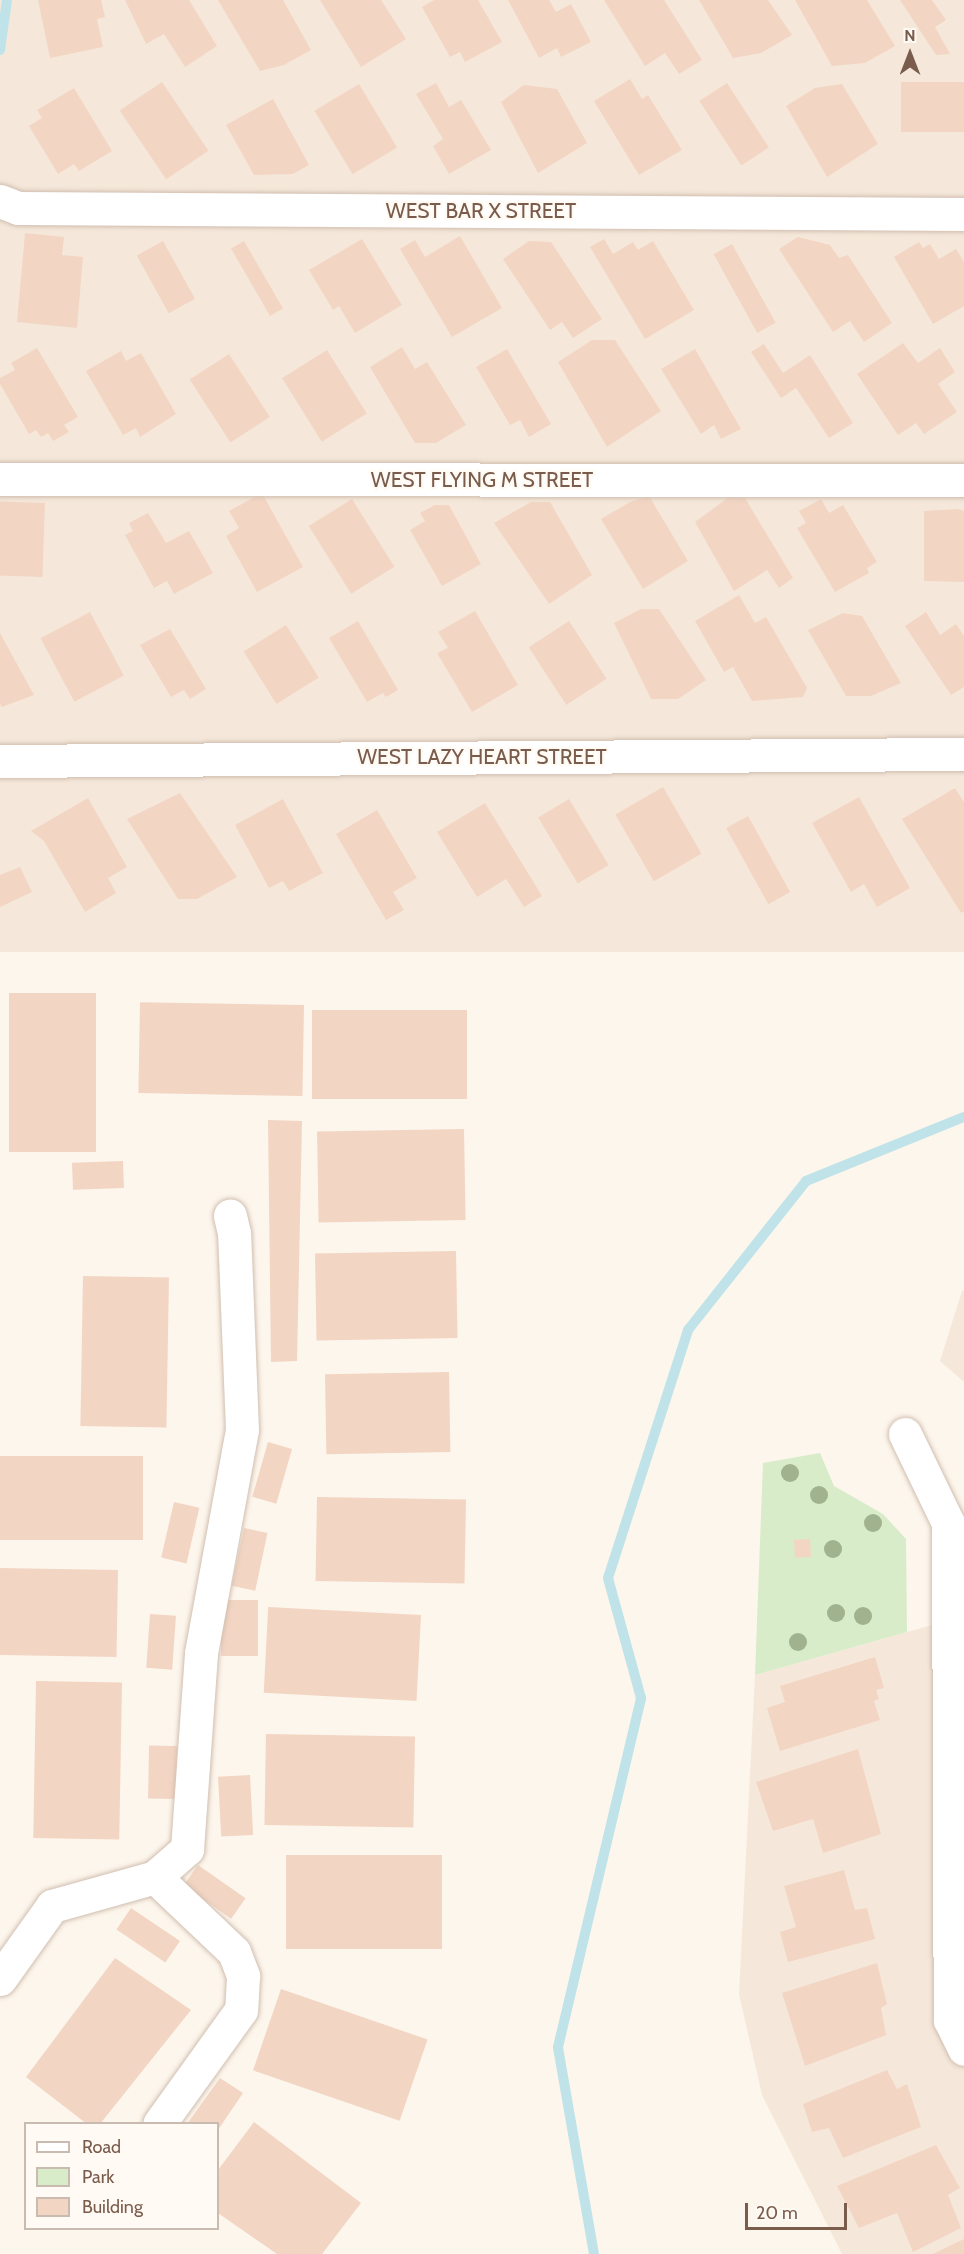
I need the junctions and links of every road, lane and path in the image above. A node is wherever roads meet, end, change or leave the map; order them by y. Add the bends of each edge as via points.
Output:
1 (0, 201) edge
2 (964, 214) edge
3 (0, 479) edge
4 (964, 480) edge
5 (964, 754) edge
6 (0, 761) edge
7 (230, 1215) dead end
8 (905, 1434) dead end
9 (155, 1877) junction
10 (0, 1979) edge
11 (964, 2049) edge
12 (160, 2122) edge

1 - 2 street, WEST BAR X STREET via 18,208
3 - 4 street, WEST FLYING M STREET
5 - 6 street, WEST LAZY HEART STREET
7 - 9 street via 242,1430 201,1653 187,1849
8 - 11 street via 948,1523 950,2020
9 - 10 street via 52,1906
9 - 12 street via 234,1952 243,1976 241,2010

